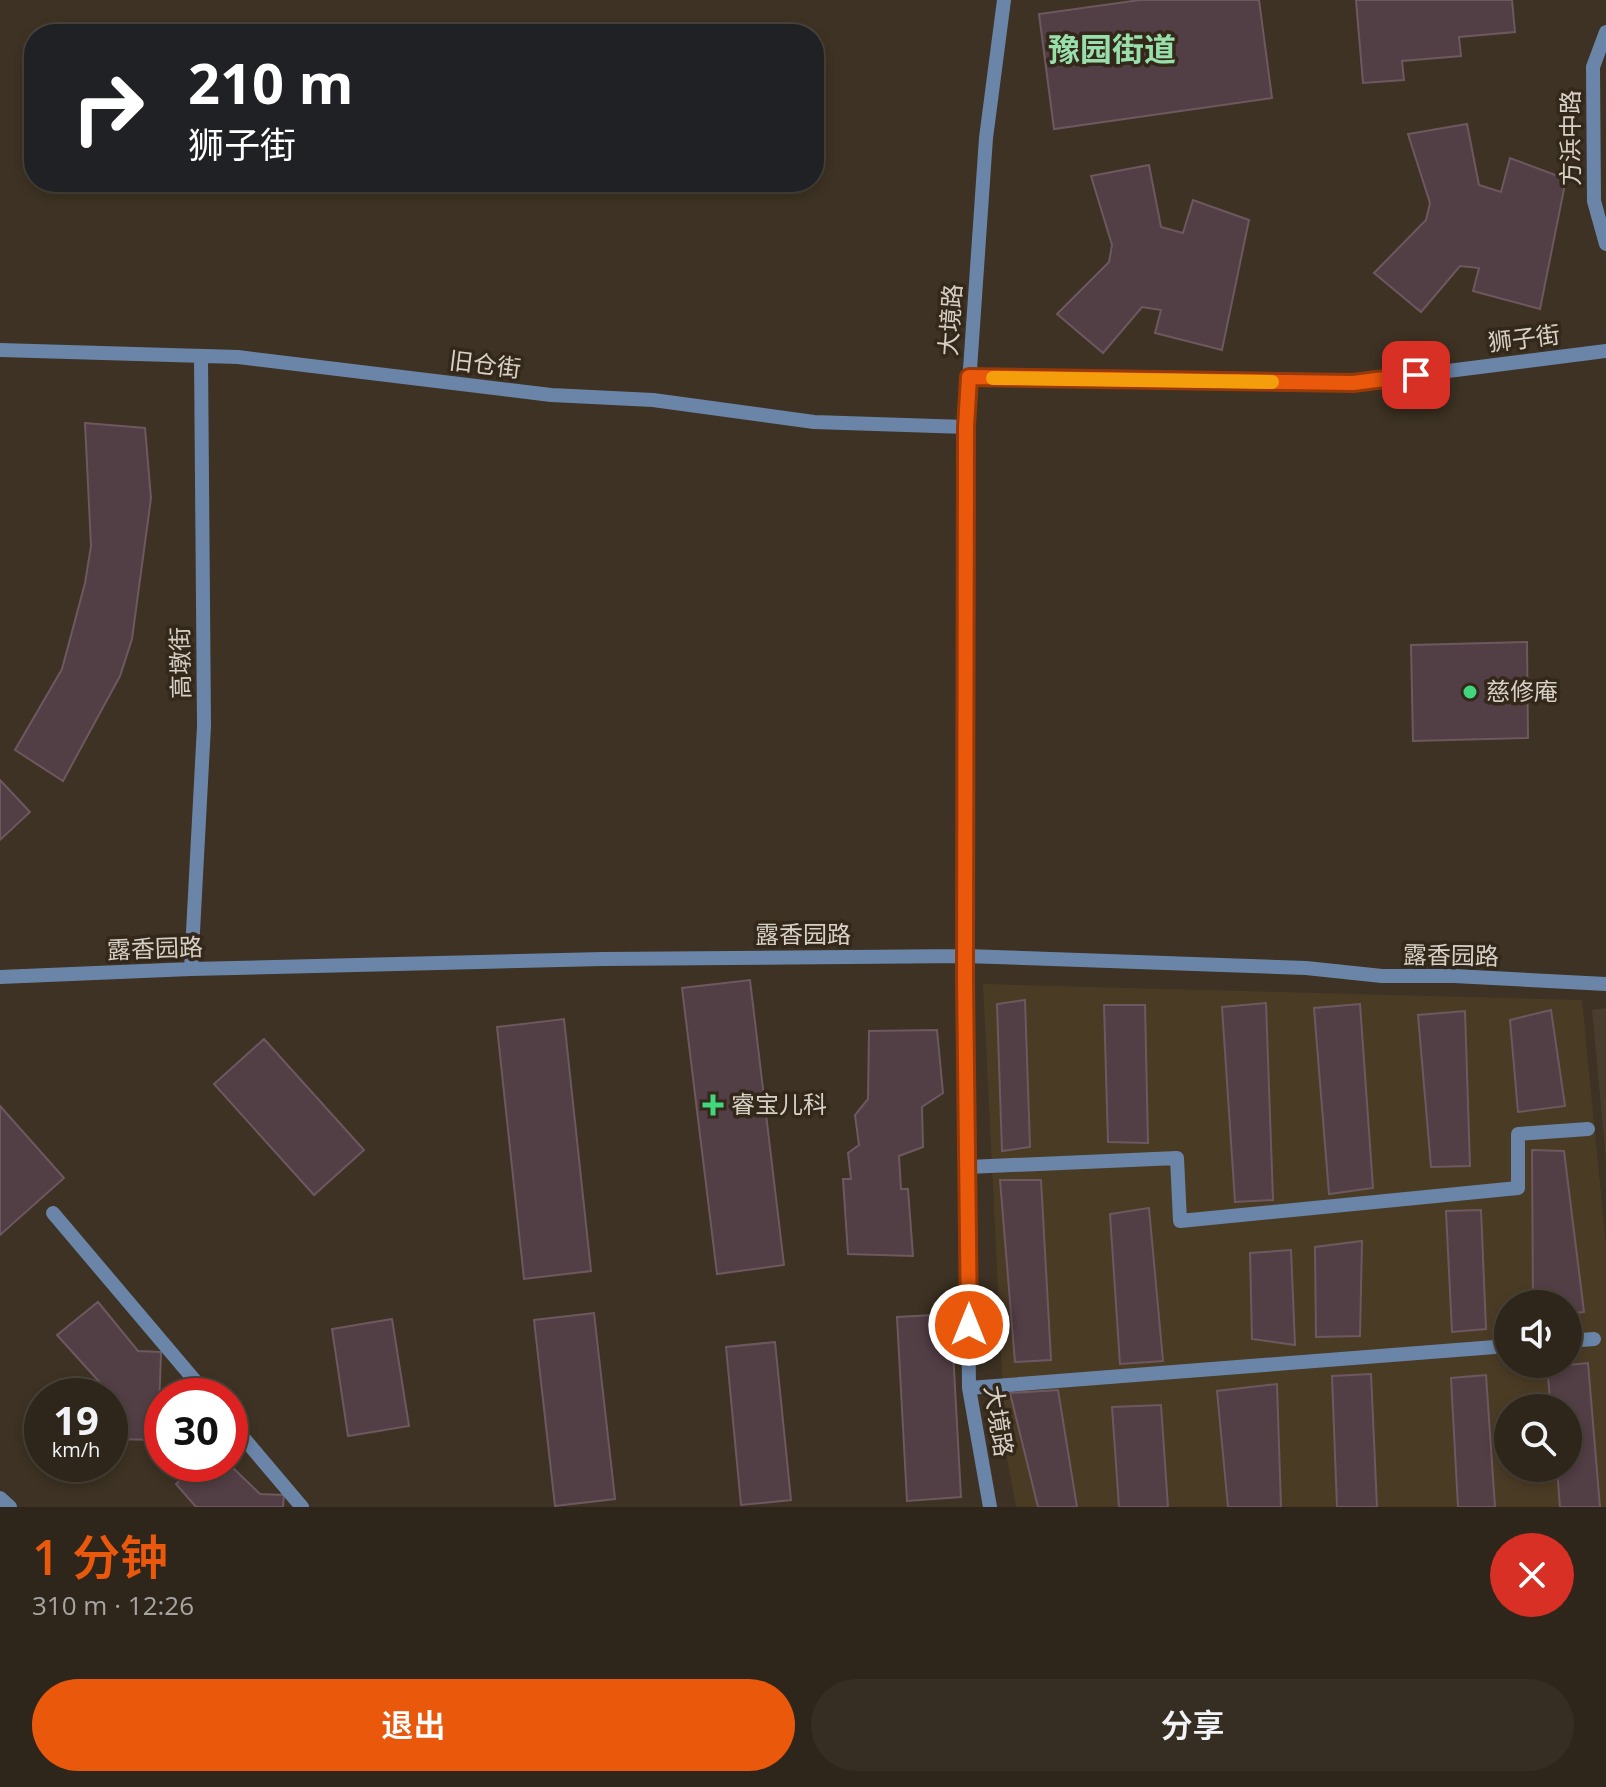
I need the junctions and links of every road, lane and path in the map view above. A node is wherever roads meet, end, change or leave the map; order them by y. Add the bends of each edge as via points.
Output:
1 (1004, 0) edge
2 (1606, 32) edge
3 (1606, 244) edge
4 (0, 350) edge
5 (1606, 351) edge
6 (201, 356) junction
7 (969, 377) junction
8 (966, 427) junction
9 (965, 956) junction
10 (191, 969) junction
11 (0, 977) edge
12 (1606, 984) edge
13 (1588, 1129) dead end
14 (968, 1167) junction
15 (53, 1213) dead end
16 (1594, 1339) dead end
17 (1582, 1340) edge
18 (1494, 1347) edge
19 (193, 1378) edge
20 (969, 1388) junction
21 (248, 1443) edge
22 (0, 1498) edge
23 (10, 1507) edge
24 (302, 1507) edge
25 (990, 1507) edge

1 - 7 street, 大境路 via 986,138
2 - 3 street, 方浜中路 via 1593,82 1594,201
4 - 6 street, 旧仓街
5 - 7 street, 狮子街 via 1353,383
6 - 8 street, 旧仓街 via 551,395 653,400 814,422
6 - 10 street, 高墩街 via 204,726
7 - 8 street, 大境路
8 - 9 street, 大境路
9 - 10 street, 露香园路
9 - 12 street, 露香园路
9 - 14 street, 大境路
10 - 11 street, 露香园路
13 - 14 street via 1518,1134 1518,1188 1180,1221 1177,1158
14 - 20 street, 大境路
15 - 19 street
16 - 17 street
18 - 20 street
20 - 25 street, 大境路
21 - 24 street
22 - 23 street

